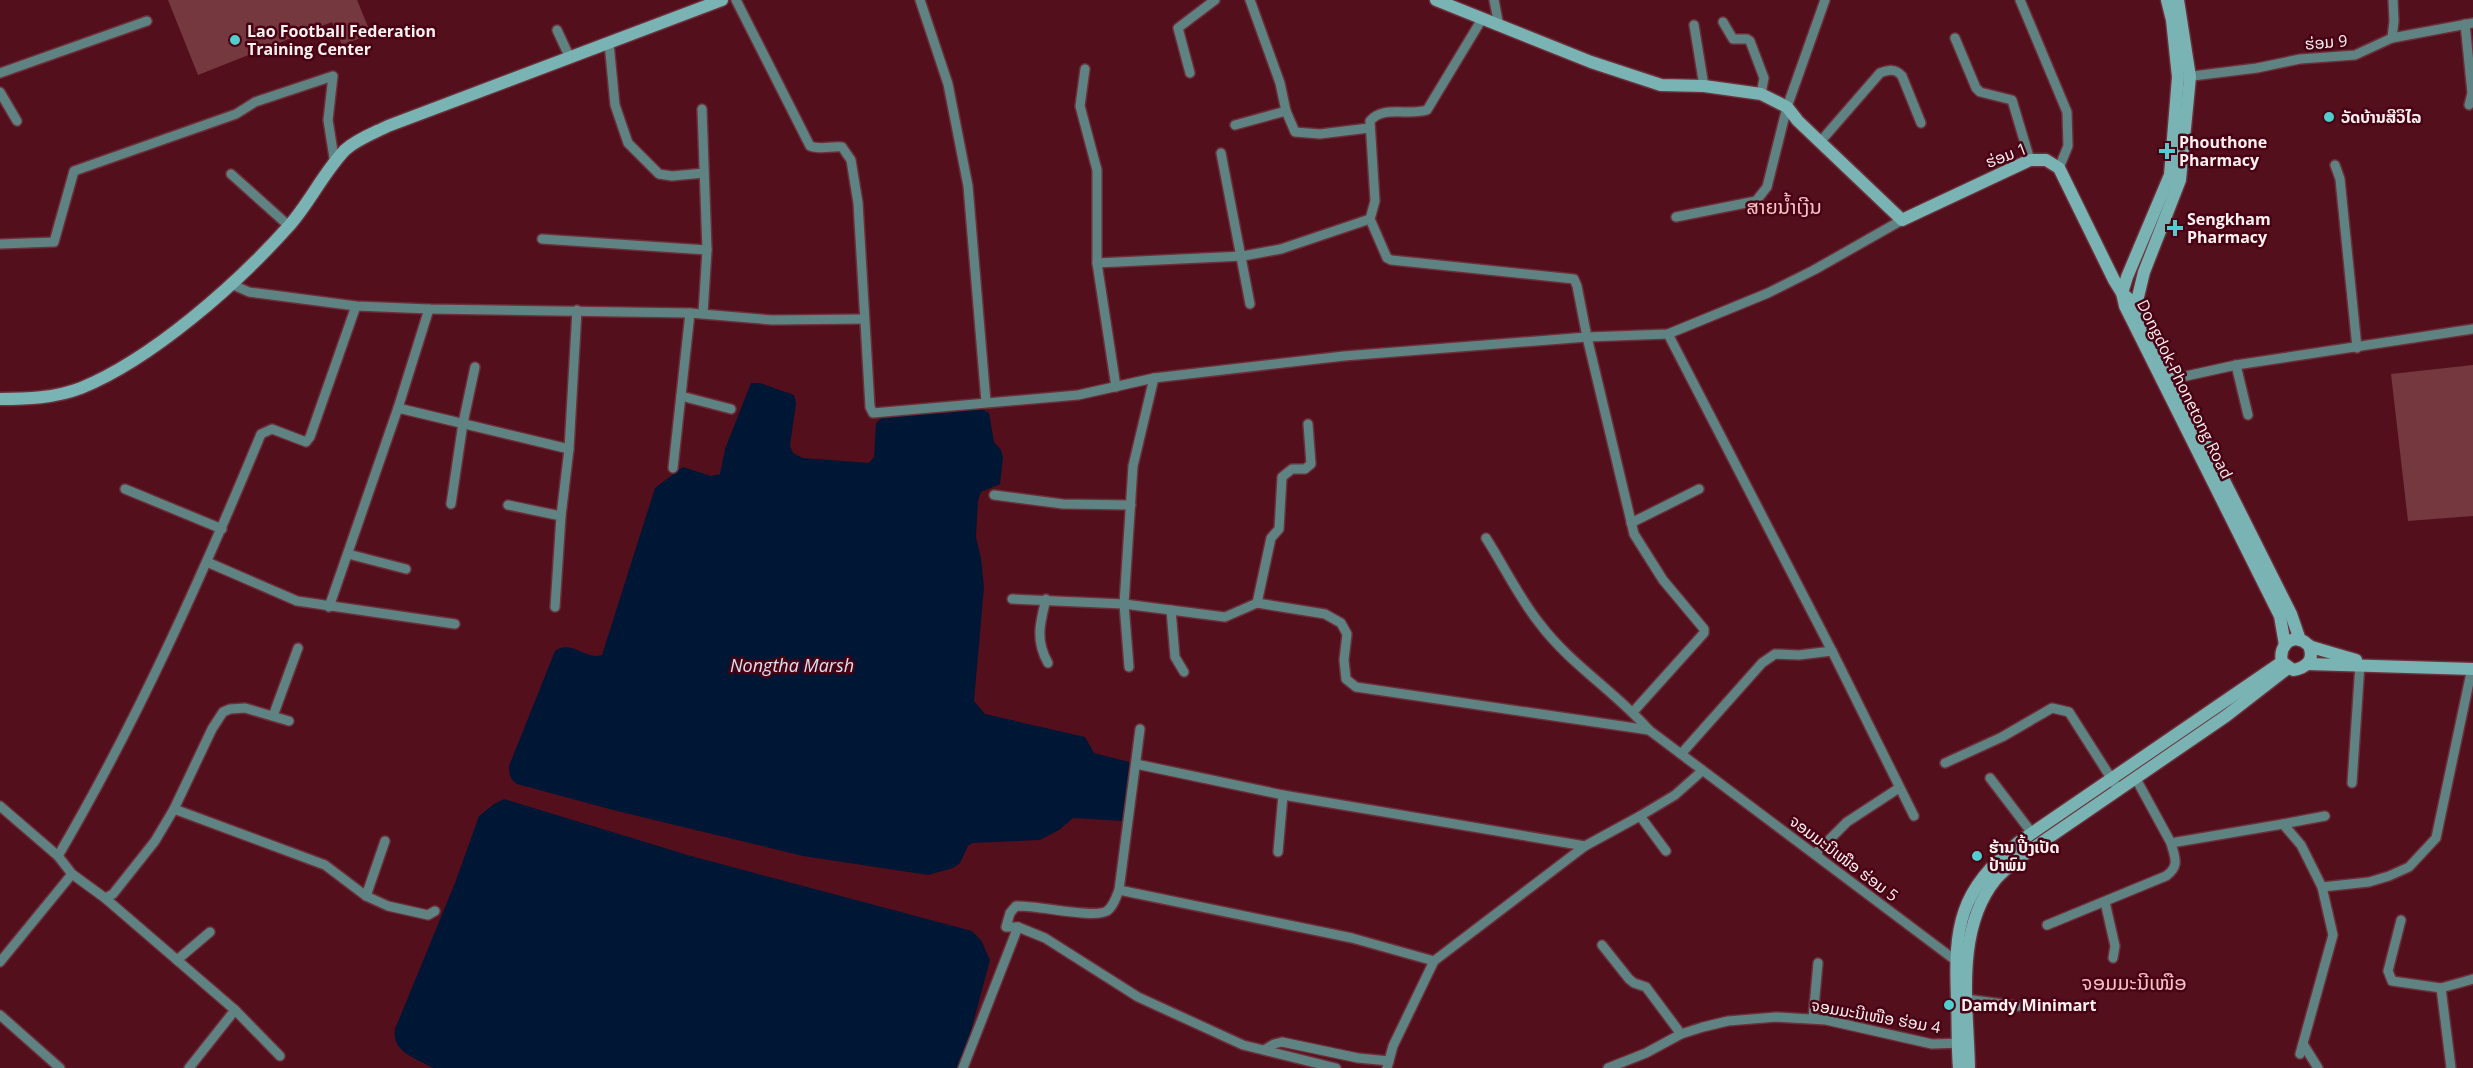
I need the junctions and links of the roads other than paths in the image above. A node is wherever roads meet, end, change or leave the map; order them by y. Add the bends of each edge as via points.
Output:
1 (722, 0) edge
2 (736, 0) edge
3 (920, 0) edge
4 (1215, 0) edge
5 (1250, 0) edge
6 (1436, 0) edge
7 (1494, 0) edge
8 (1825, 0) edge
9 (2020, 0) edge
10 (2167, 0) edge
11 (2178, 0) edge
12 (2393, 0) edge
13 (1482, 19) junction
14 (147, 21) dead end
15 (1723, 22) dead end
16 (2469, 24) edge
17 (1694, 25) dead end
18 (1499, 26) junction
19 (557, 30) dead end
20 (1955, 38) dead end
21 (2391, 38) junction
22 (609, 43) junction
23 (2374, 46) junction
24 (2365, 57) dead end
25 (570, 58) junction
26 (2257, 68) junction
27 (1085, 69) dead end
28 (0, 73) edge
29 (1190, 73) dead end
30 (2275, 73) dead end
31 (2184, 77) junction
32 (1704, 86) junction
33 (0, 92) edge
34 (1761, 94) junction
35 (2469, 105) dead end
36 (1786, 107) junction
37 (702, 109) dead end
38 (1286, 111) junction
39 (17, 121) dead end
40 (1921, 123) dead end
41 (1235, 125) dead end
42 (1369, 128) junction
43 (1820, 142) junction
44 (1221, 153) dead end
45 (2030, 160) junction
46 (335, 164) junction
47 (2336, 165) dead end
48 (2059, 168) junction
49 (704, 173) junction
50 (231, 174) dead end
51 (1677, 218) dead end
52 (1371, 219) junction
53 (1902, 220) junction
54 (290, 226) junction
55 (542, 238) dead end
56 (0, 244) edge
57 (707, 249) junction
58 (1243, 256) junction
59 (1097, 263) junction
60 (2104, 263) junction
61 (2127, 277) junction
62 (231, 284) junction
63 (2140, 288) junction
64 (2122, 293) junction
65 (1250, 303) dead end
66 (2136, 305) junction
67 (356, 306) junction
68 (429, 309) junction
69 (577, 310) junction
70 (690, 313) junction
71 (703, 314) junction
72 (864, 319) junction
73 (2473, 328) edge
74 (1668, 334) junction
75 (1587, 337) junction
76 (2357, 348) junction
77 (2236, 365) junction
78 (475, 367) dead end
79 (1154, 378) junction
80 (2168, 380) junction
81 (1116, 387) junction
82 (681, 396) junction
83 (0, 399) edge
84 (986, 402) junction
85 (398, 408) junction
86 (731, 409) dead end
87 (2248, 415) dead end
88 (463, 423) junction
89 (1308, 424) dead end
90 (569, 449) junction
91 (673, 468) dead end
92 (125, 489) dead end
93 (1700, 489) dead end
94 (994, 495) dead end
95 (451, 504) dead end
96 (508, 505) dead end
97 (1131, 505) junction
98 (561, 516) junction
99 (1631, 523) junction
100 (222, 529) junction
101 (1486, 538) dead end
102 (348, 554) junction
103 (207, 562) junction
104 (406, 569) dead end
105 (1012, 599) dead end
106 (1046, 599) junction
107 (1257, 603) junction
108 (1124, 604) junction
109 (330, 607) junction
110 (555, 608) dead end
111 (1171, 610) junction
112 (455, 624) dead end
113 (2305, 643) junction
114 (2284, 645) junction
115 (298, 648) dead end
116 (1832, 651) junction
117 (1048, 663) dead end
118 (2308, 663) junction
119 (2366, 664) junction
120 (2285, 665) junction
121 (1129, 667) dead end
122 (2472, 669) edge
123 (1184, 672) dead end
124 (1633, 712) junction
125 (273, 716) junction
126 (289, 721) dead end
127 (1140, 729) dead end
128 (1648, 730) junction
129 (1681, 754) junction
130 (1945, 763) dead end
131 (1136, 764) junction
132 (1702, 771) junction
133 (2111, 777) junction
134 (2135, 777) junction
135 (1990, 778) dead end
136 (2352, 783) dead end
137 (1899, 788) junction
138 (2118, 789) junction
139 (1283, 795) junction
140 (0, 806) edge
141 (174, 809) junction
142 (1640, 816) junction
143 (1914, 816) dead end
144 (2325, 816) dead end
145 (2283, 824) junction
146 (2032, 833) junction
147 (385, 841) dead end
148 (2171, 843) junction
149 (1585, 846) junction
150 (1666, 850) dead end
151 (1278, 852) dead end
152 (1815, 854) junction
153 (58, 856) junction
154 (72, 874) junction
155 (2322, 887) junction
156 (1119, 890) junction
157 (366, 896) junction
158 (105, 898) junction
159 (2105, 902) junction
160 (435, 911) dead end
161 (2401, 920) dead end
162 (2048, 925) dead end
163 (1018, 927) junction
164 (210, 932) dead end
165 (1602, 945) dead end
166 (2113, 958) dead end
167 (177, 960) junction
168 (1434, 961) junction
169 (1955, 961) junction
170 (0, 962) edge
171 (1818, 963) dead end
172 (1967, 968) junction
173 (2473, 979) edge
174 (2441, 988) junction
175 (1966, 999) junction
176 (2066, 1006) dead end
177 (235, 1010) junction
178 (0, 1015) edge
179 (1813, 1018) junction
180 (1681, 1034) junction
181 (1963, 1043) junction
182 (1264, 1050) junction
183 (280, 1056) dead end
184 (1357, 1063) edge
185 (1388, 1065) edge
186 (60, 1068) edge
187 (189, 1068) edge
188 (963, 1068) edge
189 (1336, 1068) edge
190 (1608, 1068) edge
191 (1959, 1068) edge
192 (1969, 1068) edge
193 (2318, 1068) edge
194 (2451, 1068) edge

1 - 22 main road
2 - 72 street via 810,146 842,147 851,160 858,203
3 - 84 street via 948,84 968,186
4 - 29 street via 1178,28
5 - 38 street via 1280,82
6 - 13 main road
7 - 18 street
8 - 36 street
9 - 48 street via 2067,112 2068,146
10 - 31 main road, Dongdok-Phonetong Road
11 - 31 main road, Dongdok-Phonetong Road
12 - 21 street
13 - 18 main road
13 - 42 street via 1427,110 1375,114
14 - 28 street
15 - 34 street via 1732,39 1750,41 1764,78
16 - 21 street, ຮ່ອມ 9
16 - 35 street
17 - 32 street
18 - 32 main road via 1661,85
19 - 25 street
20 - 45 street via 1976,88 2013,100
21 - 23 street, ຮ່ອມ 9
22 - 25 main road
22 - 49 street via 615,105 628,143 659,174
23 - 24 street
23 - 26 street, ຮ່ອມ 9 via 2355,55 2300,59
25 - 46 main road via 388,126 357,141
26 - 30 street
26 - 31 street, ຮ່ອມ 9
27 - 59 street via 1080,106 1097,170
31 - 61 main road, Dongdok-Phonetong Road via 2170,175
31 - 63 main road, Dongdok-Phonetong Road via 2180,180
32 - 34 main road
33 - 39 street
34 - 36 main road
36 - 43 main road
36 - 51 street via 1767,188 1756,201
37 - 49 street
38 - 41 street
38 - 42 street via 1295,132 1320,134
40 - 43 street via 1902,76 1890,69 1880,73
42 - 52 street via 1374,201
43 - 53 main road
44 - 58 street
45 - 48 main road, ຮ່ອມ 1 via 2046,160
45 - 53 main road, ຮ່ອມ 1
46 - 54 main road
46 - 56 street via 328,120 333,76 74,171 54,242
47 - 76 street
48 - 60 main road
49 - 57 street
50 - 54 street
52 - 58 street via 1293,245
52 - 75 street via 1391,260 1574,279
53 - 74 street via 1768,293
54 - 62 main road
55 - 57 street
57 - 71 street
58 - 59 street
58 - 65 street
59 - 81 street
60 - 61 main road
60 - 64 main road
61 - 63 main road
61 - 64 main road, Dongdok-Phonetong Road
62 - 67 street via 249,292
62 - 83 main road via 165,339 80,388 39,398
63 - 66 main road, Dongdok-Phonetong Road
64 - 66 main road
64 - 80 main road, Dongdok-Phonetong Road via 2125,306
66 - 80 main road, Dongdok-Phonetong Road
67 - 68 street
67 - 100 street via 310,437 306,442 272,429 261,434
68 - 69 street
68 - 85 street
69 - 70 street
69 - 90 street
70 - 71 street
70 - 82 street
71 - 72 street via 772,320
72 - 84 street via 872,412
73 - 76 street
74 - 75 street
74 - 116 street
75 - 79 street via 1344,356
75 - 99 street
76 - 77 street
77 - 80 street
77 - 87 street
78 - 88 street
79 - 81 street
79 - 97 street via 1133,466
80 - 113 main road, Dongdok-Phonetong Road
80 - 114 main road, Dongdok-Phonetong Road via 2280,616
81 - 84 street via 1078,395
82 - 86 street
82 - 91 street
85 - 88 street
85 - 102 street
88 - 90 street
88 - 95 street
89 - 107 street via 1311,464 1305,470 1292,469 1282,477 1279,529 1271,538
90 - 98 street
92 - 100 street
93 - 99 street
94 - 97 street via 1063,504
96 - 98 street
97 - 108 street
98 - 110 street
99 - 124 street via 1663,580 1704,629
100 - 103 street
101 - 124 street via 1540,624 1586,674
102 - 104 street
102 - 109 street
103 - 109 street via 297,601
103 - 153 street via 175,634
105 - 106 street
106 - 108 street
106 - 117 street via 1038,632
107 - 111 street via 1226,617
107 - 128 street via 1324,614 1341,624 1347,634 1346,680 1356,687
108 - 111 street
108 - 121 street
109 - 112 street
111 - 123 street via 1175,657
113 - 114 main road via 2289,641
113 - 118 main road, Dongdok-Phonetong Road via 2311,656
113 - 119 main road
114 - 120 main road, Dongdok-Phonetong Road via 2281,656
115 - 125 street
116 - 129 street via 1775,654 1762,663
116 - 137 street
118 - 119 main road
118 - 120 main road via 2296,670
119 - 122 main road
119 - 136 street
120 - 133 main road
120 - 134 main road via 2226,716
122 - 155 street via 2436,838 2409,867 2389,876
124 - 128 street
125 - 126 street
125 - 141 street via 245,708 223,712
127 - 131 street
128 - 129 street, ຈອມມະນີເໜືອ ຮ່ອມ 5
129 - 132 street, ຈອມມະນີເໜືອ ຮ່ອມ 5
130 - 133 street via 2052,708 2069,712
131 - 139 street
131 - 156 street
132 - 142 street via 1675,795
132 - 152 street, ຈອມມະນີເໜືອ ຮ່ອມ 5
133 - 138 street
133 - 146 main road
134 - 138 main road
134 - 148 street
135 - 146 street
137 - 143 street
137 - 152 street via 1847,822
138 - 172 main road via 2016,860 1995,880 1975,919
139 - 149 street
139 - 151 street
140 - 153 street
141 - 157 street via 325,865
141 - 158 street via 146,855 113,894
142 - 149 street
142 - 150 street
144 - 145 street
145 - 148 street
145 - 155 street via 2301,845
146 - 169 main road via 1999,858 1972,891 1959,923
147 - 157 street
148 - 159 street via 2176,859 2174,870
149 - 168 street
152 - 169 street, ຈອມມະນີເໜືອ ຮ່ອມ 5
153 - 154 street
154 - 158 street
154 - 170 street
155 - 193 street via 2333,935 2301,1049
156 - 163 street via 1114,904 1102,913 1016,906 1006,927
156 - 168 street via 1352,938
157 - 160 street via 416,913 428,915
158 - 167 street
159 - 162 street
159 - 166 street via 2115,946
161 - 174 street via 2388,971 2392,981
163 - 182 street via 1045,938 1138,997 1243,1045
163 - 188 street
164 - 167 street
165 - 180 street via 1629,979 1646,987
167 - 177 street
168 - 185 street via 1393,1046
169 - 172 street, ຈອມມະນີເໜືອ ຮ່ອມ 5
169 - 181 main road
171 - 179 street
172 - 175 main road
173 - 174 street
174 - 194 street
175 - 176 street via 2018,1006
175 - 181 main road
177 - 183 street
177 - 187 street
178 - 186 street
179 - 180 street, ຈອມມະນີເໜືອ ຮ່ອມ 4 via 1728,1021
179 - 181 street, ຈອມມະນີເໜືອ ຮ່ອມ 4 via 1932,1044
180 - 190 street, ຈອມມະນີເໜືອ ຮ່ອມ 4
181 - 191 main road
181 - 192 main road
182 - 184 street via 1282,1042
182 - 189 street
184 - 185 street

